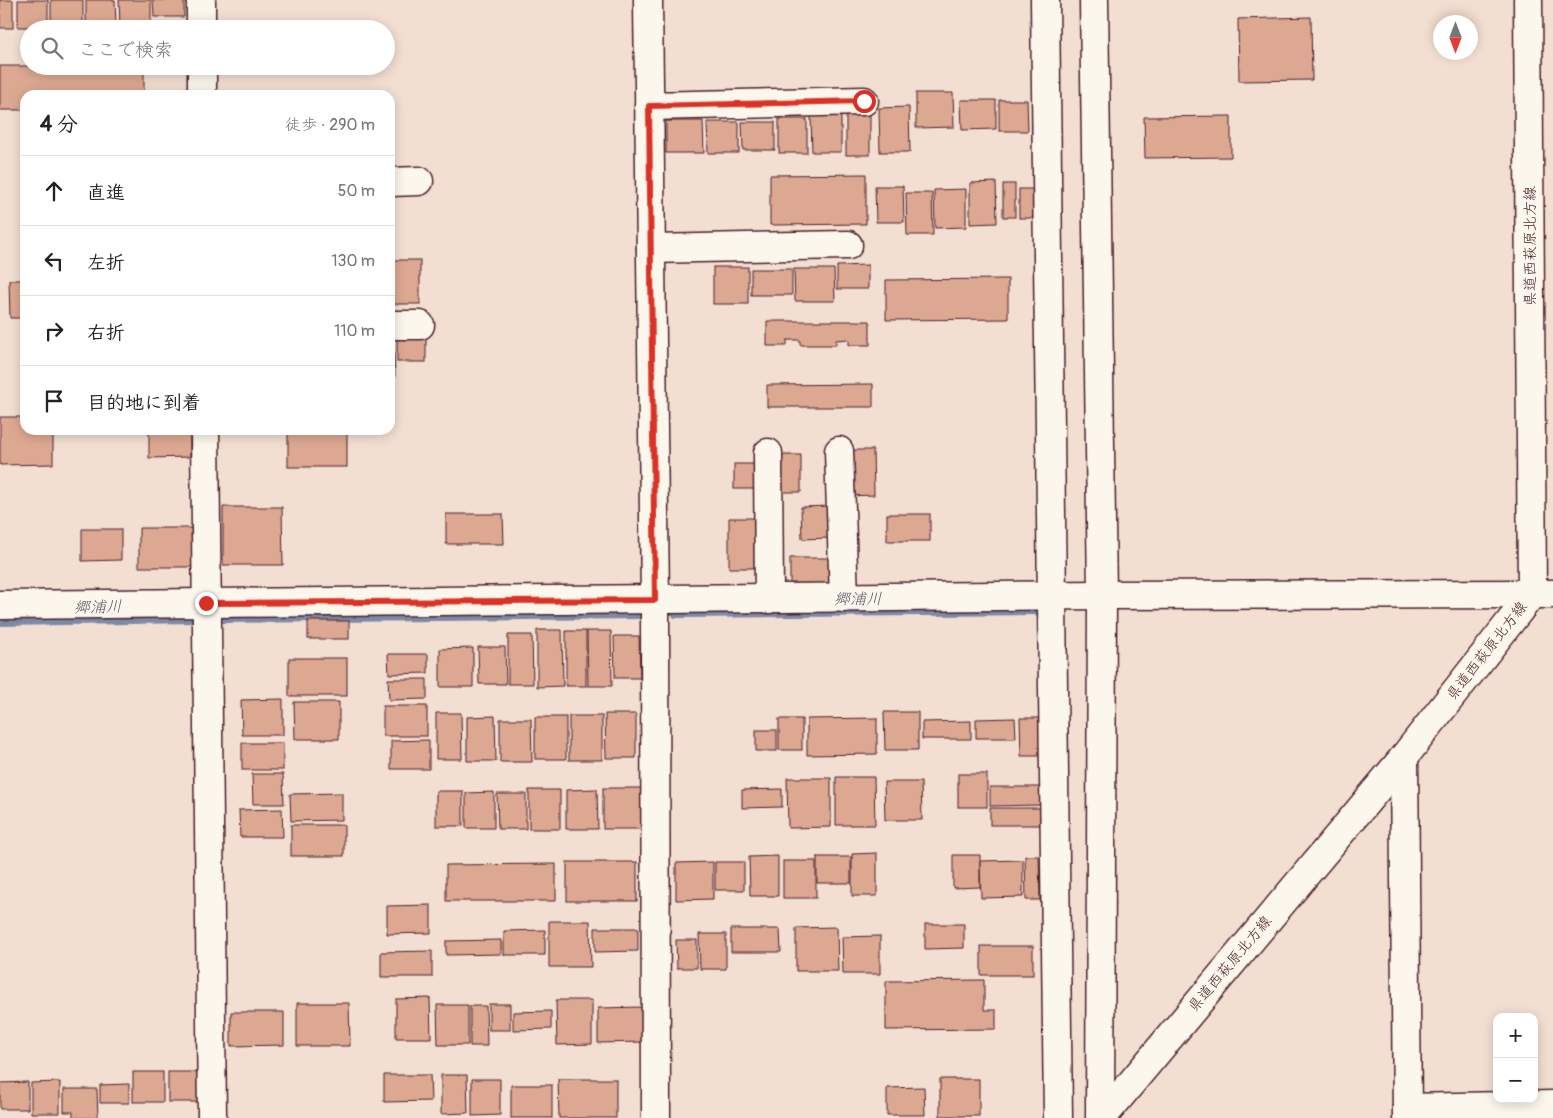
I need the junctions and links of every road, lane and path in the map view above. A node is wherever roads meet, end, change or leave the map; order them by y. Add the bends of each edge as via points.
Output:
1 (201, 0) edge
2 (648, 0) edge
3 (1045, 0) edge
4 (1094, 0) edge
5 (1528, 0) edge
6 (201, 20) edge
7 (202, 75) edge
8 (202, 90) edge
9 (864, 101) dead end
10 (649, 106) junction
11 (419, 181) dead end
12 (395, 182) edge
13 (848, 245) dead end
14 (651, 249) junction
15 (420, 324) dead end
16 (395, 325) edge
17 (205, 435) edge
18 (839, 452) dead end
19 (768, 453) dead end
20 (1543, 594) edge
21 (1102, 595) junction
22 (1051, 596) junction
23 (769, 598) junction
24 (844, 598) junction
25 (655, 600) junction
26 (206, 603) junction
27 (0, 605) edge
28 (1404, 757) junction
29 (1553, 1105) edge
30 (1407, 1113) edge
31 (212, 1118) edge
32 (656, 1118) edge
33 (1058, 1118) edge
34 (1101, 1118) edge

1 - 6 street
2 - 10 street
3 - 22 street
4 - 21 street
5 - 20 street, 県道西萩原北方線
7 - 8 street
9 - 10 street
10 - 14 street
11 - 12 street
13 - 14 street
14 - 25 street
15 - 16 street
17 - 26 street
18 - 24 street
19 - 23 street
20 - 21 street
20 - 28 street, 県道西萩原北方線
21 - 22 street
21 - 34 street
22 - 24 street
22 - 33 street
23 - 24 street
23 - 25 street
25 - 26 street
25 - 32 street
26 - 27 street
26 - 31 street
28 - 30 street
28 - 34 street, 県道西萩原北方線
29 - 30 street

